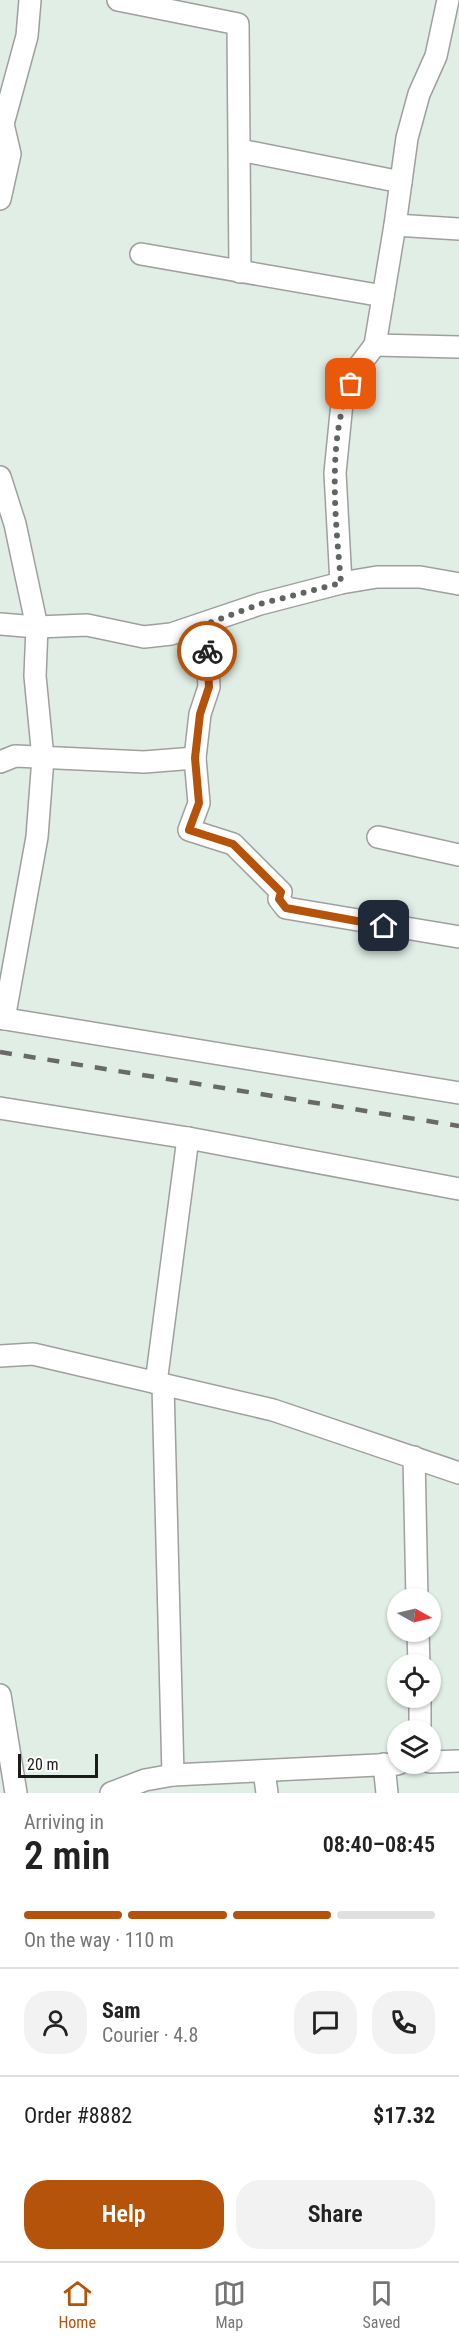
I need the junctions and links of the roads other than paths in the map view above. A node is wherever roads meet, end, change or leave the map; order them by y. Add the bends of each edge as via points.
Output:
1 (30, 0) edge
2 (118, 0) edge
3 (448, 0) edge
4 (240, 150) junction
5 (401, 182) junction
6 (0, 199) edge
7 (395, 225) junction
8 (459, 229) edge
9 (141, 254) dead end
10 (240, 272) junction
11 (383, 296) junction
12 (375, 345) junction
13 (459, 347) edge
14 (0, 477) edge
15 (341, 583) junction
16 (459, 584) edge
17 (0, 624) edge
18 (206, 624) junction
19 (37, 627) junction
20 (43, 758) junction
21 (195, 758) junction
22 (0, 762) edge
23 (378, 837) dead end
24 (459, 855) edge
25 (459, 937) edge
26 (2, 1019) edge
27 (459, 1093) edge
28 (0, 1108) edge
29 (188, 1138) junction
30 (459, 1188) edge
31 (0, 1356) edge
32 (159, 1384) junction
33 (414, 1457) junction
34 (459, 1473) edge
35 (417, 1588) edge
36 (0, 1695) edge
37 (459, 1761) edge
38 (441, 1762) edge
39 (387, 1764) edge
40 (264, 1771) junction
41 (390, 1774) edge
42 (173, 1775) junction
43 (16, 1793) edge
44 (111, 1793) edge
45 (267, 1793) edge
46 (387, 1793) edge

1 - 6 street via 27,36 3,124 10,154
2 - 4 street via 238,24
3 - 5 street via 436,56 419,93 407,138
4 - 5 street
4 - 10 street
5 - 7 street
7 - 8 street
7 - 11 street
9 - 10 street
10 - 11 street
11 - 12 street
12 - 13 street
12 - 15 street via 359,366 342,403 335,473
14 - 19 street via 15,524
15 - 16 street via 377,577 420,577
15 - 18 street via 260,604
17 - 19 street
18 - 19 street via 144,638 87,625
18 - 21 street via 209,687 200,714
19 - 20 street via 36,676
20 - 21 street via 144,762
20 - 22 street via 15,756
20 - 26 street via 37,837
21 - 25 street via 199,803 189,830 233,844 281,892 279,899 286,908
23 - 24 street
26 - 27 street
28 - 29 street
29 - 30 street
29 - 32 street
31 - 32 street via 33,1354
32 - 33 street via 273,1410
32 - 42 street
33 - 34 street
33 - 35 street
36 - 43 street
37 - 38 street
39 - 40 street
40 - 42 street
40 - 45 street
41 - 46 street
42 - 44 street via 145,1780

